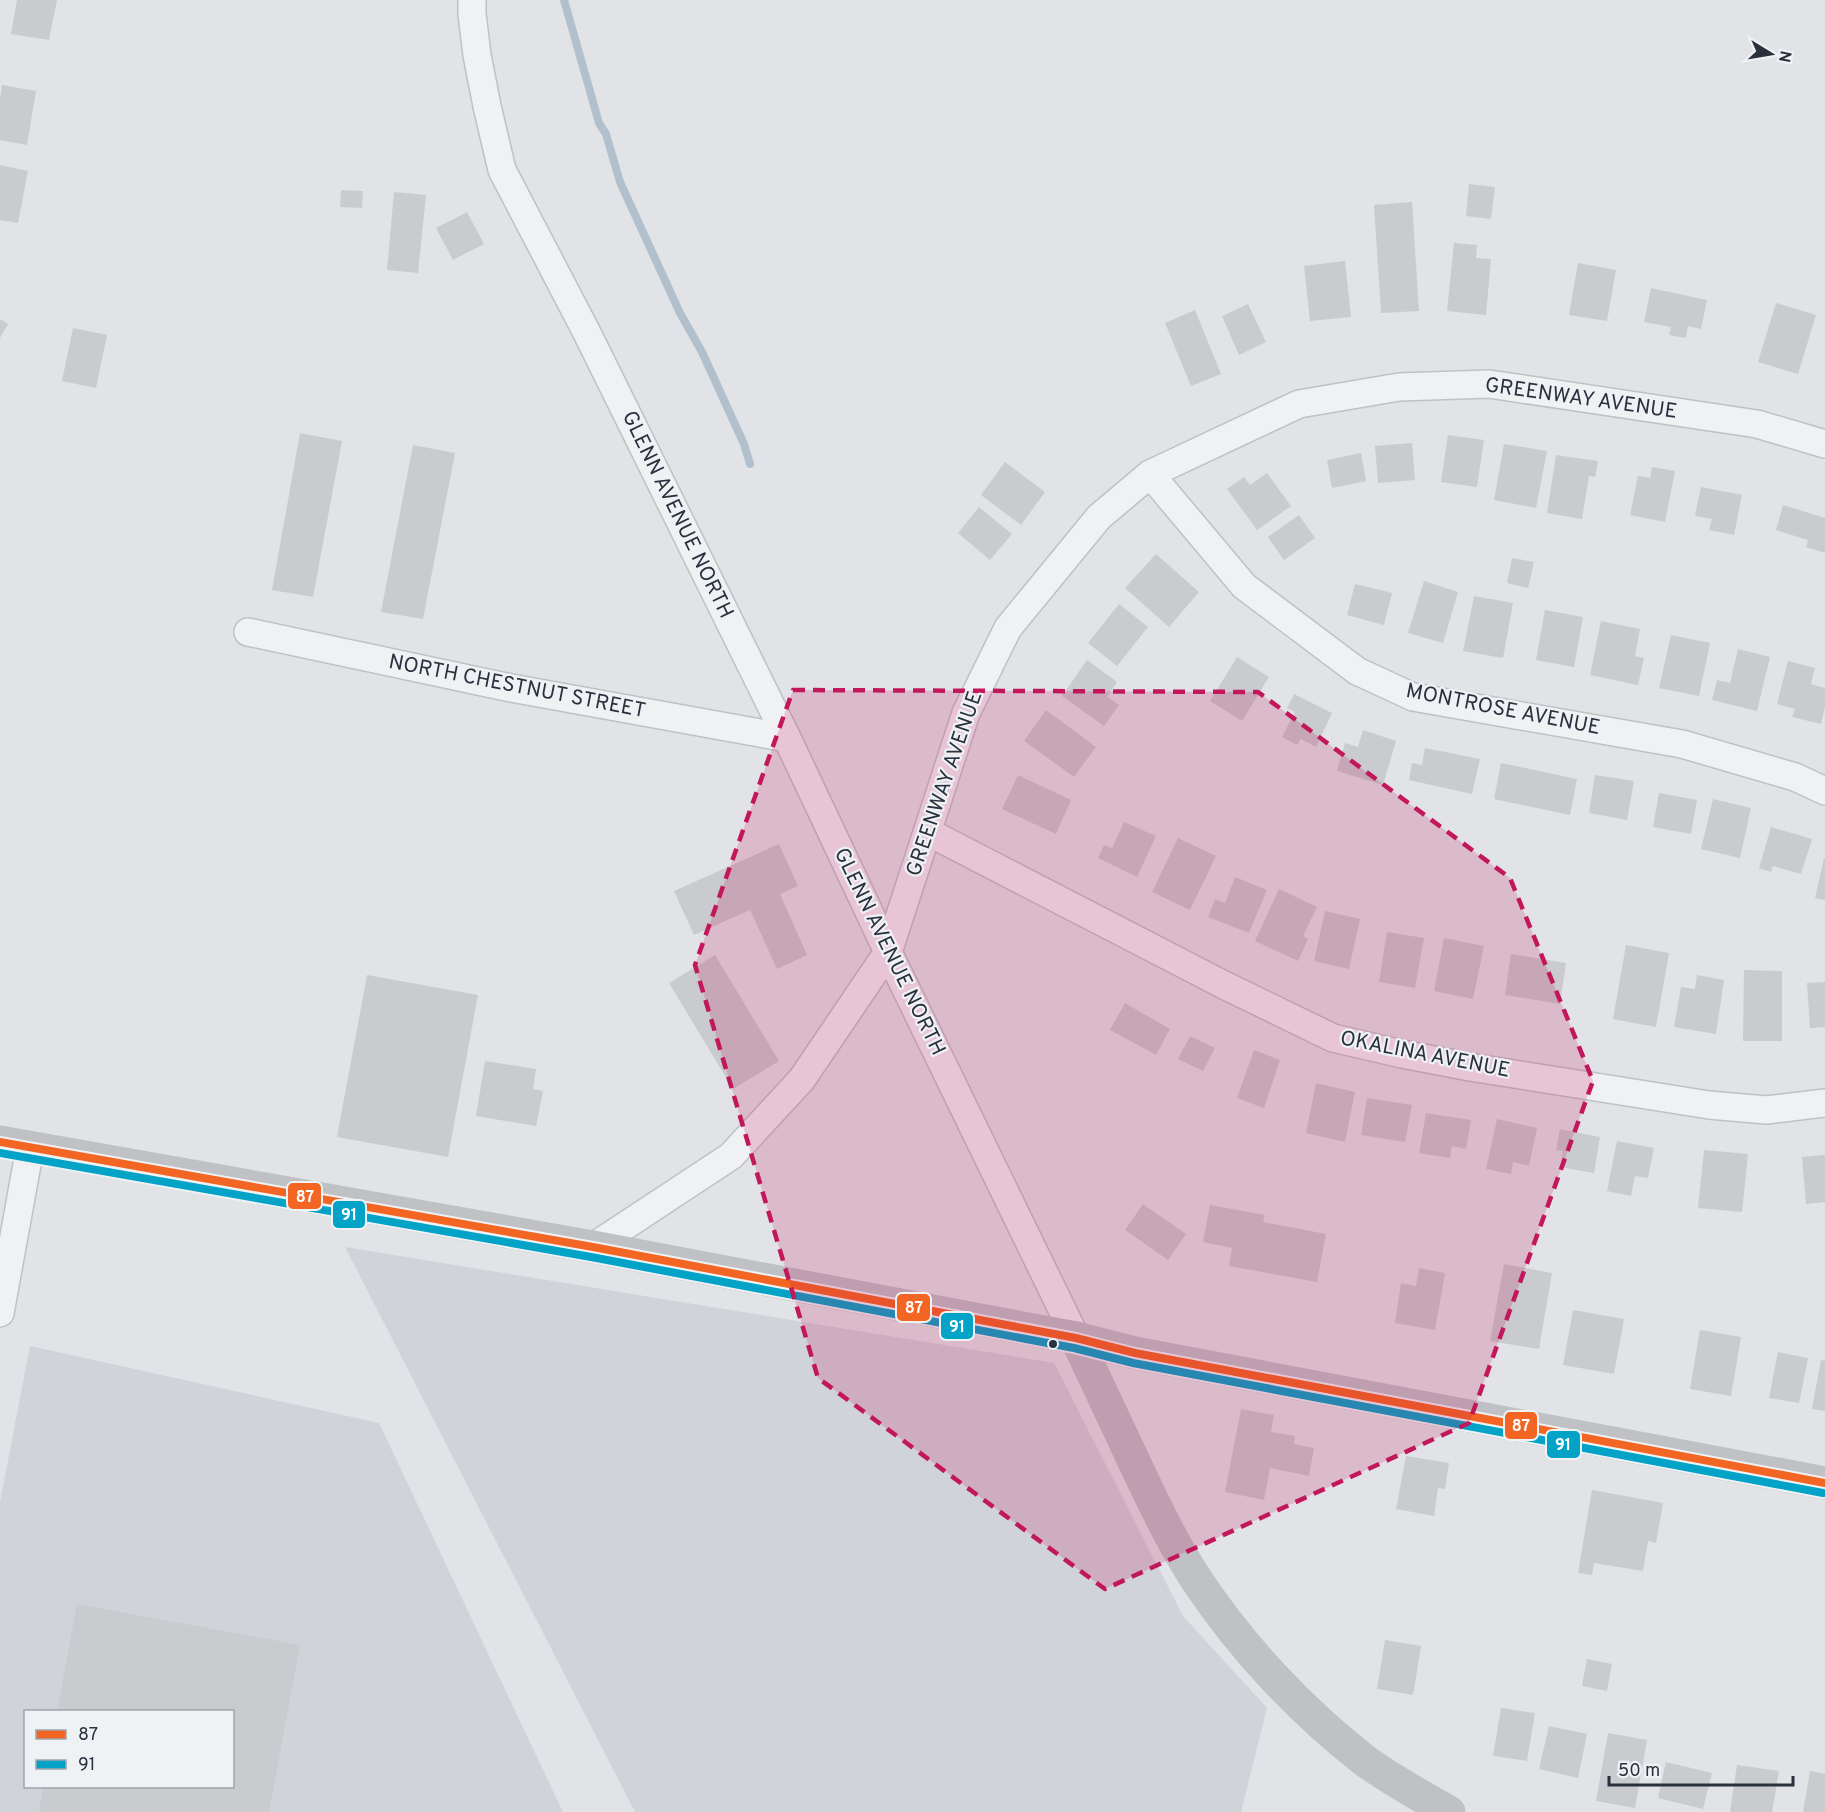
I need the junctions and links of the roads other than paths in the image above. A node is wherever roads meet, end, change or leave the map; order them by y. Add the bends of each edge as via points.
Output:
1 (472, 0) edge
2 (1825, 444) edge
3 (1150, 474) junction
4 (248, 632) dead end
5 (787, 738) junction
6 (1825, 791) edge
7 (927, 832) junction
8 (888, 952) junction
9 (1825, 1103) edge
10 (15, 1145) edge
11 (593, 1247) junction
12 (0, 1313) edge
13 (1076, 1338) junction
14 (1825, 1483) edge
15 (1449, 1812) edge

1 - 5 street, GLENN AVENUE NORTH via 479,66 502,170
2 - 3 street, GREENWAY AVENUE via 1757,424 1489,384 1399,387 1299,405
3 - 6 street, MONTROSE AVENUE via 1244,586 1357,671 1413,697 1682,744 1795,777
3 - 7 street, GREENWAY AVENUE via 1099,517 1008,628 966,713
4 - 5 street, NORTH CHESTNUT STREET via 511,688
5 - 8 street, GLENN AVENUE NORTH
7 - 8 street, GREENWAY AVENUE
7 - 9 street, OKALINA AVENUE via 1333,1038 1470,1067 1709,1104 1766,1110
8 - 11 street, GREENWAY AVENUE via 802,1078 731,1156
8 - 13 street, GLENN AVENUE NORTH
10 - 11 main road
10 - 12 street
11 - 13 main road
13 - 14 main road via 1146,1355
13 - 15 main road, GLENN AVENUE NORTH via 1163,1521 1229,1626 1331,1732 1366,1761

